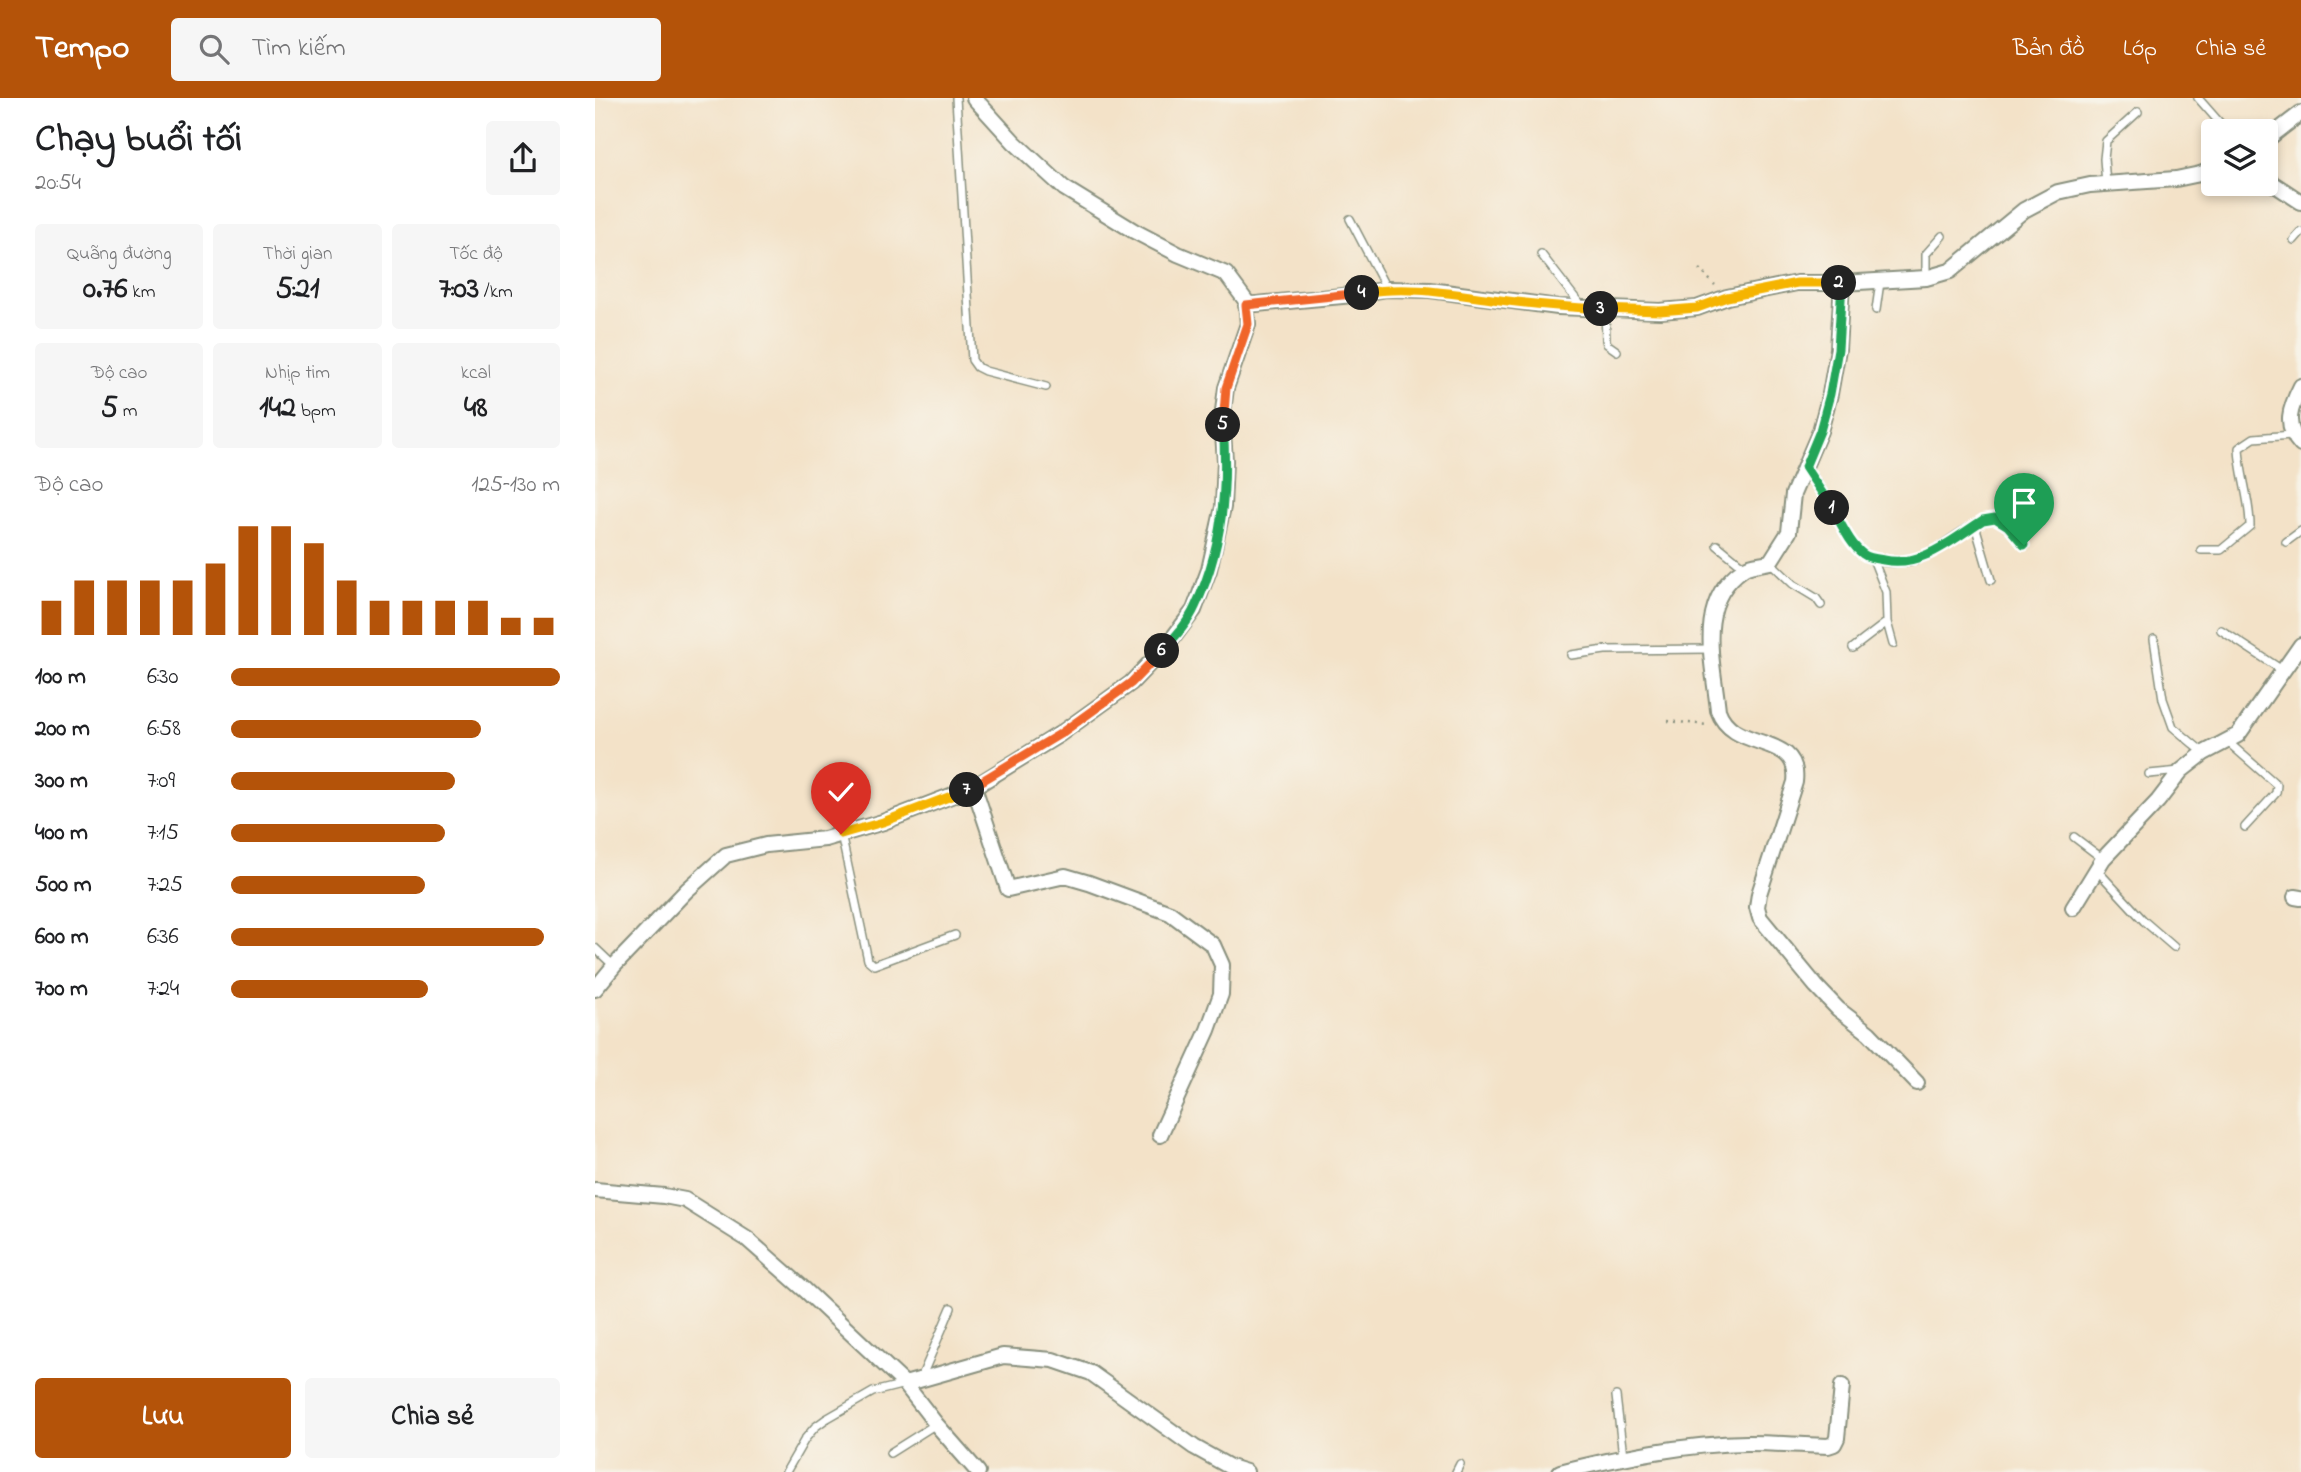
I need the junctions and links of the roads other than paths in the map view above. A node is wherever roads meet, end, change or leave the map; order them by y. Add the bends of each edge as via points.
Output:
1 (956, 98) edge
2 (974, 98) edge
3 (2198, 98) edge
4 (2138, 112) dead end
5 (2301, 113) edge
6 (2216, 119) edge
7 (2278, 131) edge
8 (2201, 174) edge
9 (2106, 184) junction
10 (2278, 187) edge
11 (2301, 202) edge
12 (1350, 219) dead end
13 (2301, 232) edge
14 (1942, 236) dead end
15 (2294, 240) dead end
16 (1541, 254) dead end
17 (1926, 278) junction
18 (1880, 282) junction
19 (1842, 283) junction
20 (1387, 289) junction
21 (1246, 305) junction
22 (1582, 308) junction
23 (1605, 309) junction
24 (1876, 310) dead end
25 (1617, 351) dead end
26 (2301, 386) edge
27 (1046, 387) dead end
28 (2296, 440) edge
29 (1805, 467) junction
30 (1975, 525) junction
31 (2301, 531) edge
32 (2286, 542) dead end
33 (1717, 545) dead end
34 (2024, 545) dead end
35 (2201, 550) dead end
36 (1873, 558) junction
37 (1770, 562) junction
38 (1745, 568) junction
39 (1991, 580) dead end
40 (1821, 605) dead end
41 (1888, 622) junction
42 (2221, 630) dead end
43 (2154, 639) dead end
44 (1893, 644) dead end
45 (2301, 645) edge
46 (1853, 648) dead end
47 (1712, 649) junction
48 (1571, 655) dead end
49 (2282, 670) junction
50 (2228, 742) junction
51 (2204, 753) junction
52 (2181, 771) junction
53 (2150, 774) dead end
54 (974, 787) junction
55 (2245, 827) dead end
56 (841, 834) junction
57 (2074, 837) dead end
58 (2100, 864) junction
59 (2073, 908) dead end
60 (955, 935) dead end
61 (2174, 947) dead end
62 (595, 948) edge
63 (614, 966) junction
64 (595, 989) edge
65 (1917, 1083) dead end
66 (1160, 1135) dead end
67 (595, 1190) edge
68 (951, 1308) dead end
69 (921, 1378) junction
70 (905, 1384) junction
71 (1842, 1386) dead end
72 (1616, 1396) dead end
73 (936, 1424) junction
74 (890, 1453) dead end
75 (1623, 1456) junction
76 (1460, 1464) dead end
77 (786, 1472) edge
78 (978, 1472) edge
79 (1246, 1472) edge
80 (1456, 1472) edge
81 (1560, 1472) edge

1 - 27 lane via 972,360 985,371
2 - 21 street via 1064,188 1178,254 1226,274
3 - 6 lane
4 - 9 lane via 2106,141
5 - 7 street
8 - 9 street
9 - 17 street via 2058,192 2024,211 1950,271
10 - 11 street
12 - 20 lane
13 - 15 lane
14 - 17 lane via 1926,254
16 - 22 lane
17 - 18 street
18 - 19 street
18 - 24 lane
19 - 23 street via 1797,283 1697,308
19 - 29 street via 1832,383
20 - 21 street
20 - 22 street
21 - 54 street via 1248,324 1226,388 1222,419 1226,461 1223,507 1209,570 1194,610 1131,683
22 - 23 street
23 - 25 lane via 1607,344
26 - 28 street via 2289,420
28 - 35 lane via 2254,438 2239,448 2250,526 2221,550
29 - 36 lane via 1851,540
29 - 37 street via 1793,494 1789,532
30 - 34 lane via 1995,518
30 - 36 lane via 1921,558 1898,563
30 - 39 lane
31 - 32 lane
33 - 38 lane
36 - 41 lane via 1886,592
37 - 38 street
37 - 40 lane
38 - 47 street via 1714,606 1709,633
41 - 44 lane
41 - 46 lane
42 - 49 lane
43 - 51 lane via 2162,699 2173,727
45 - 49 street
47 - 48 lane via 1605,650
47 - 65 street via 1722,721 1739,734 1786,752 1796,769 1759,894 1760,918 1816,986
49 - 50 street via 2249,721
50 - 51 street
50 - 55 lane via 2277,785 2276,793
51 - 52 street
52 - 53 lane
52 - 58 street
54 - 56 street
54 - 66 street via 1008,888 1065,876 1170,913 1213,945 1222,965 1221,994
56 - 60 lane via 869,962 874,965
56 - 63 street via 726,855
57 - 58 lane
58 - 59 street
58 - 61 lane via 2144,921
62 - 63 lane
63 - 64 street
67 - 70 street via 664,1196 695,1205 747,1239
68 - 69 lane
69 - 70 street
69 - 79 street via 1003,1356 1053,1360 1091,1373 1194,1447
70 - 73 street
70 - 77 lane via 873,1392 815,1427
71 - 75 street via 1837,1438 1828,1446 1745,1443
72 - 75 lane
73 - 74 lane
73 - 78 street
75 - 81 street
76 - 80 lane

